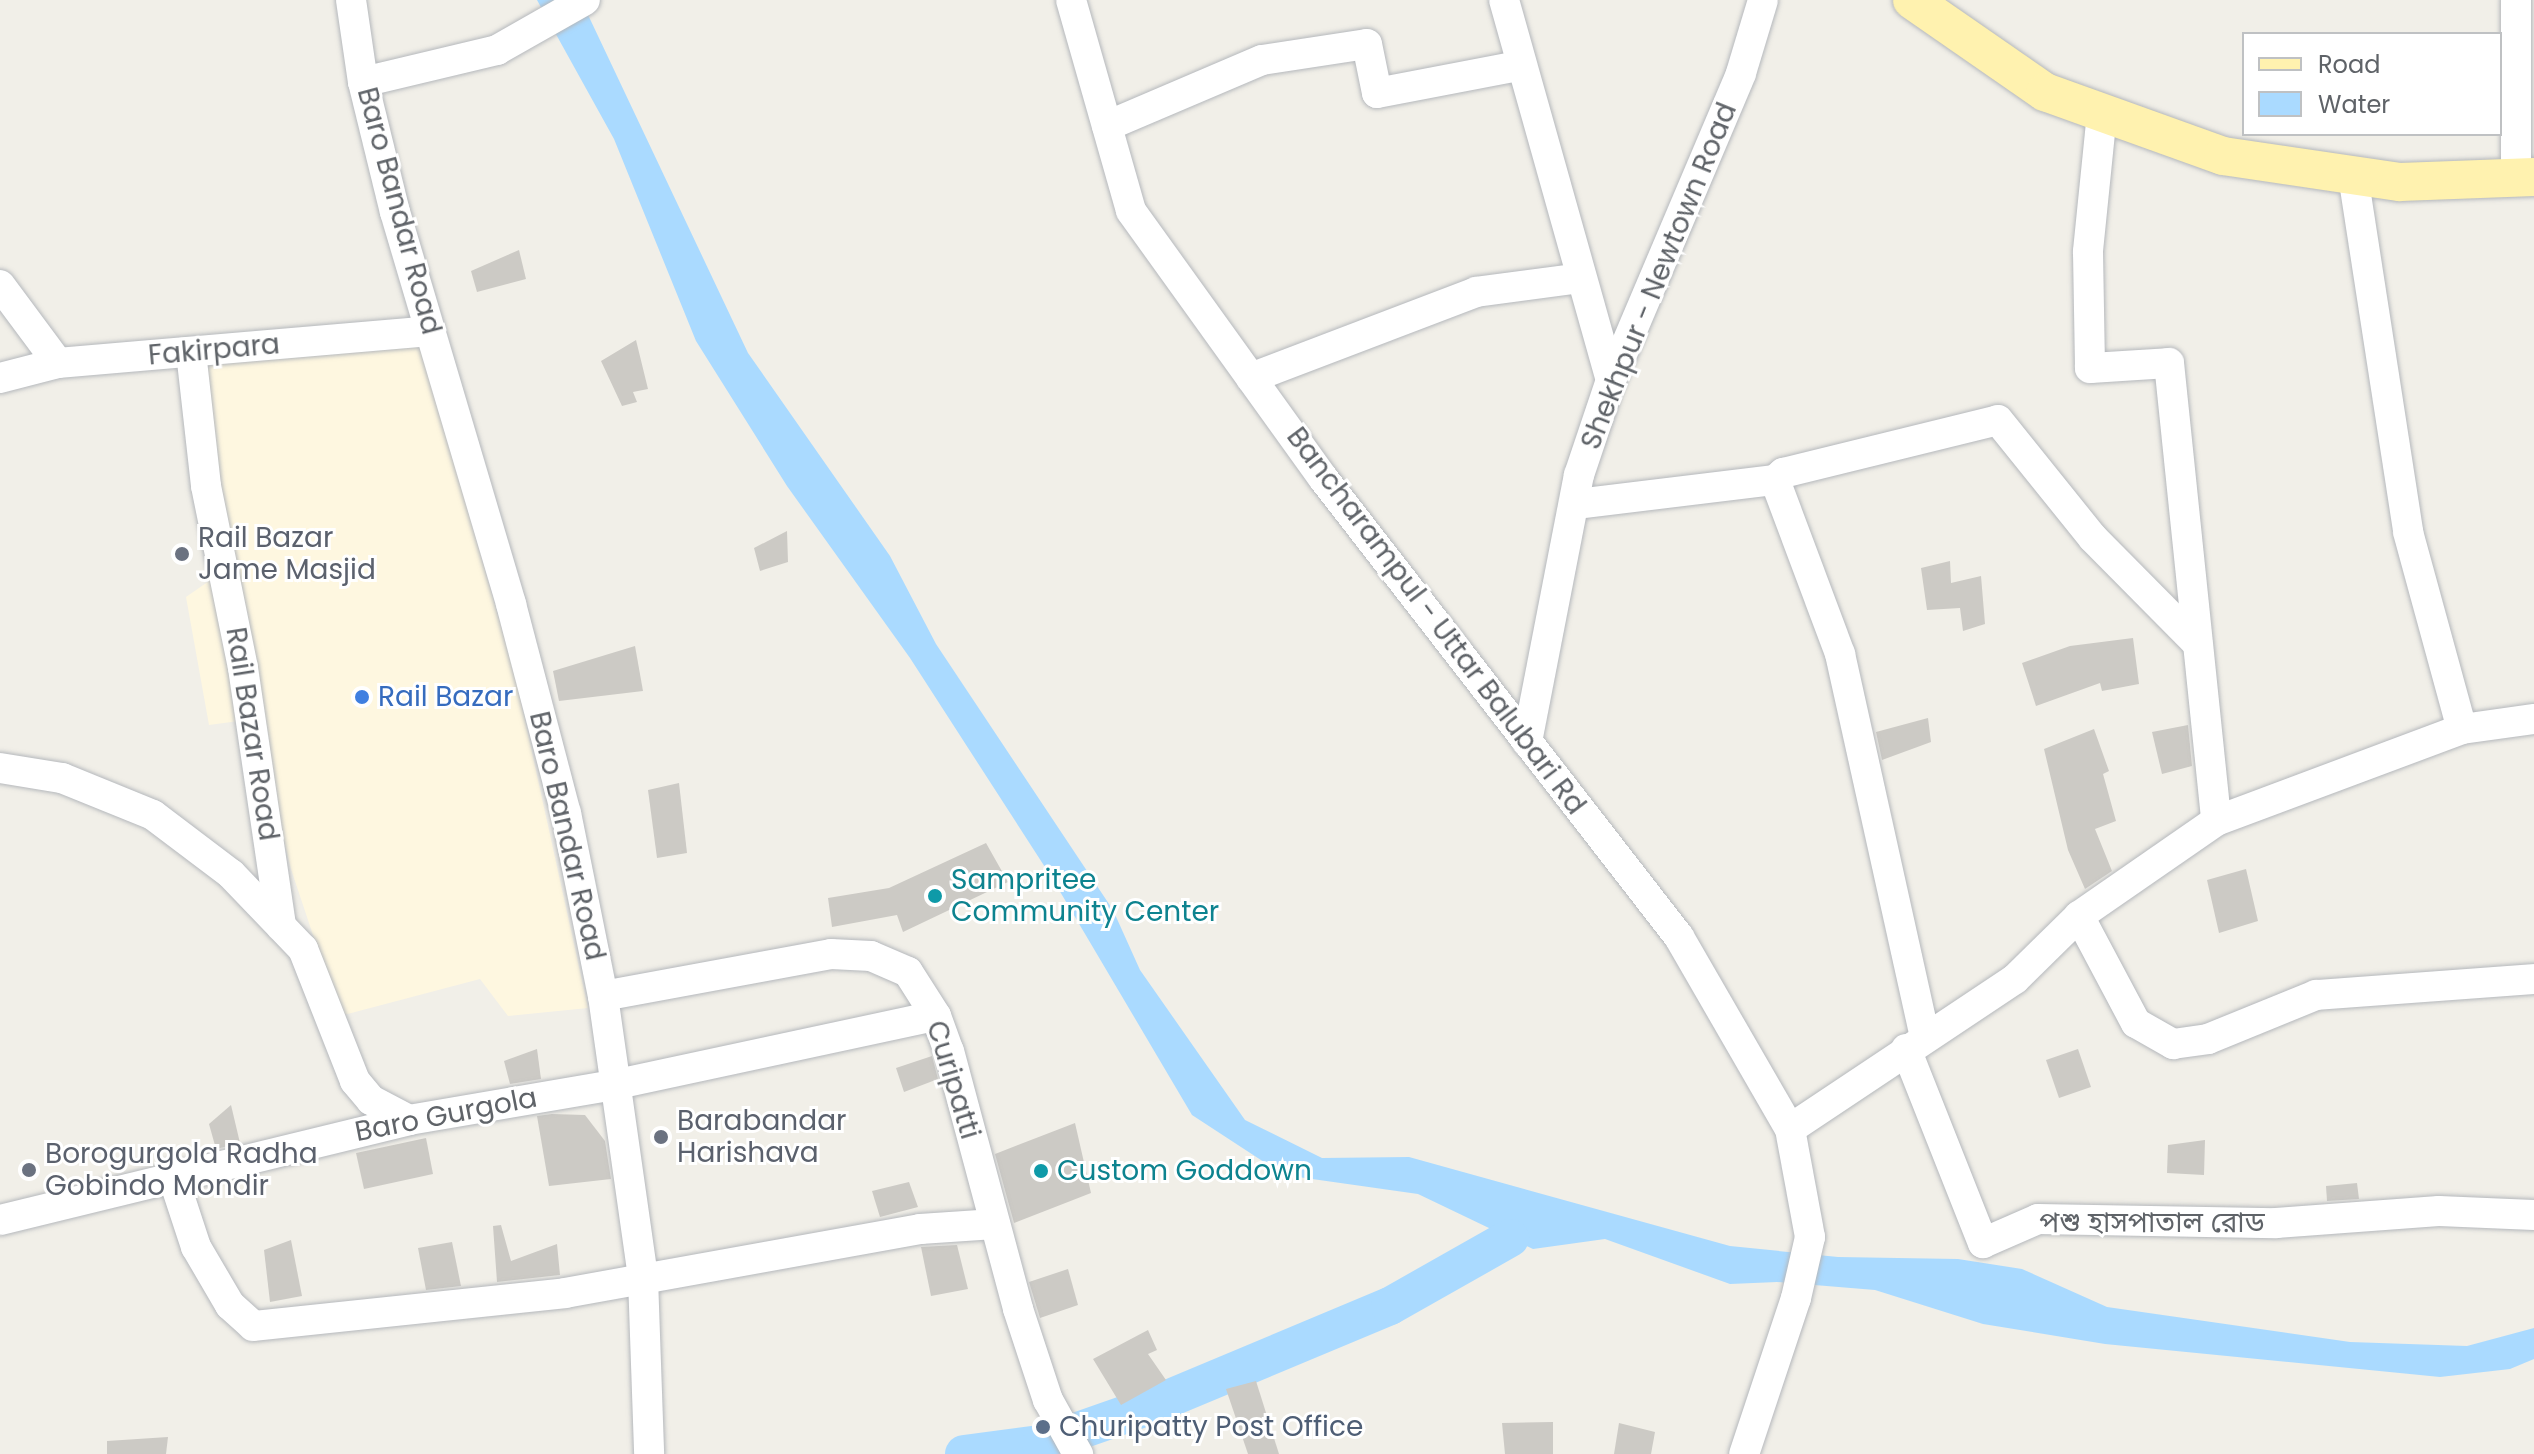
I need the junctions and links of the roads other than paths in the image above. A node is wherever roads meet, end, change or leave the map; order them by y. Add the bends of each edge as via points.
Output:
1 (351, 0) edge
2 (585, 0) edge
3 (1071, 0) edge
4 (1504, 0) edge
5 (1763, 0) edge
6 (1912, 0) edge
7 (2516, 0) edge
8 (1519, 66) junction
9 (363, 82) junction
10 (2102, 113) junction
11 (1107, 126) junction
12 (2353, 175) junction
13 (2525, 178) edge
14 (1581, 278) junction
15 (0, 285) edge
16 (430, 331) junction
17 (191, 352) junction
18 (58, 363) junction
19 (0, 378) edge
20 (1251, 378) junction
21 (1611, 380) junction
22 (1775, 480) junction
23 (1576, 504) junction
24 (2197, 643) junction
25 (2534, 719) edge
26 (2462, 729) junction
27 (1527, 742) junction
28 (0, 768) edge
29 (2216, 821) junction
30 (2079, 916) junction
31 (281, 926) junction
32 (2534, 979) edge
33 (603, 996) junction
34 (936, 1016) junction
35 (1915, 1043) junction
36 (613, 1085) junction
37 (409, 1120) junction
38 (1790, 1129) junction
39 (172, 1174) junction
40 (2534, 1215) edge
41 (0, 1220) edge
42 (995, 1224) junction
43 (643, 1278) junction
44 (649, 1454) edge
45 (1078, 1454) edge
46 (1744, 1454) edge

1 - 9 street, Baro Bandar Road
2 - 9 street via 497,50
3 - 11 street, Bancharampul - Uttar Balubari Rd
4 - 8 street
5 - 21 street, Shekhpur - Newtown Road via 1741,73
6 - 10 main road via 2045,92
7 - 13 street
8 - 11 street via 1377,93 1367,44 1352,46 1262,60
8 - 14 street
9 - 16 street, Baro Bandar Road
10 - 12 main road via 2223,156
10 - 24 street via 2088,252 2090,368 2169,363
11 - 20 street, Bancharampul - Uttar Balubari Rd via 1131,211
12 - 13 main road via 2400,182
12 - 26 street via 2408,532
14 - 20 street via 1476,292
14 - 21 street
15 - 18 street
16 - 17 street, Fakirpara
16 - 33 street, Baro Bandar Road via 566,813
17 - 18 street, Fakirpara
17 - 31 street, Rail Bazar Road via 206,486 246,682
18 - 19 street, Fakirpara
20 - 27 street, Bancharampul - Uttar Balubari Rd
21 - 23 street, Shekhpur - Newtown Road via 1579,475
22 - 23 street
22 - 24 street via 1783,473 1998,420 2093,538
22 - 35 street via 1840,654
23 - 27 street, Shekhpur - Newtown Road
24 - 29 street
25 - 26 street
26 - 29 street
27 - 38 street, Bancharampul - Uttar Balubari Rd via 1679,937
28 - 31 street via 62,778 153,815 231,874
29 - 30 street
30 - 32 street via 2136,1023 2173,1044 2208,1039 2316,995
30 - 35 street via 2015,979
31 - 37 street via 303,949 355,1081 371,1100
33 - 34 street, Curipatti via 831,954 871,956 908,972
33 - 36 street, Baro Bandar Road
34 - 36 street, Baro Gurgola
34 - 42 street, Curipatti
35 - 38 street
35 - 40 street, পশু হাসপাতাল রোড via 1983,1243 2038,1219 2276,1223 2439,1211
36 - 37 street, Baro Gurgola
36 - 43 street, Baro Bandar Road
37 - 39 street, Baro Gurgola
38 - 46 street, Bancharampul - Uttar Balubari Rd via 1810,1237 1796,1298
39 - 41 street, Baro Gurgola
39 - 43 street via 196,1247 230,1305 253,1326 565,1293
42 - 43 street via 920,1229
42 - 45 street, Curipatti via 1048,1400
43 - 44 street, Baro Bandar Road

